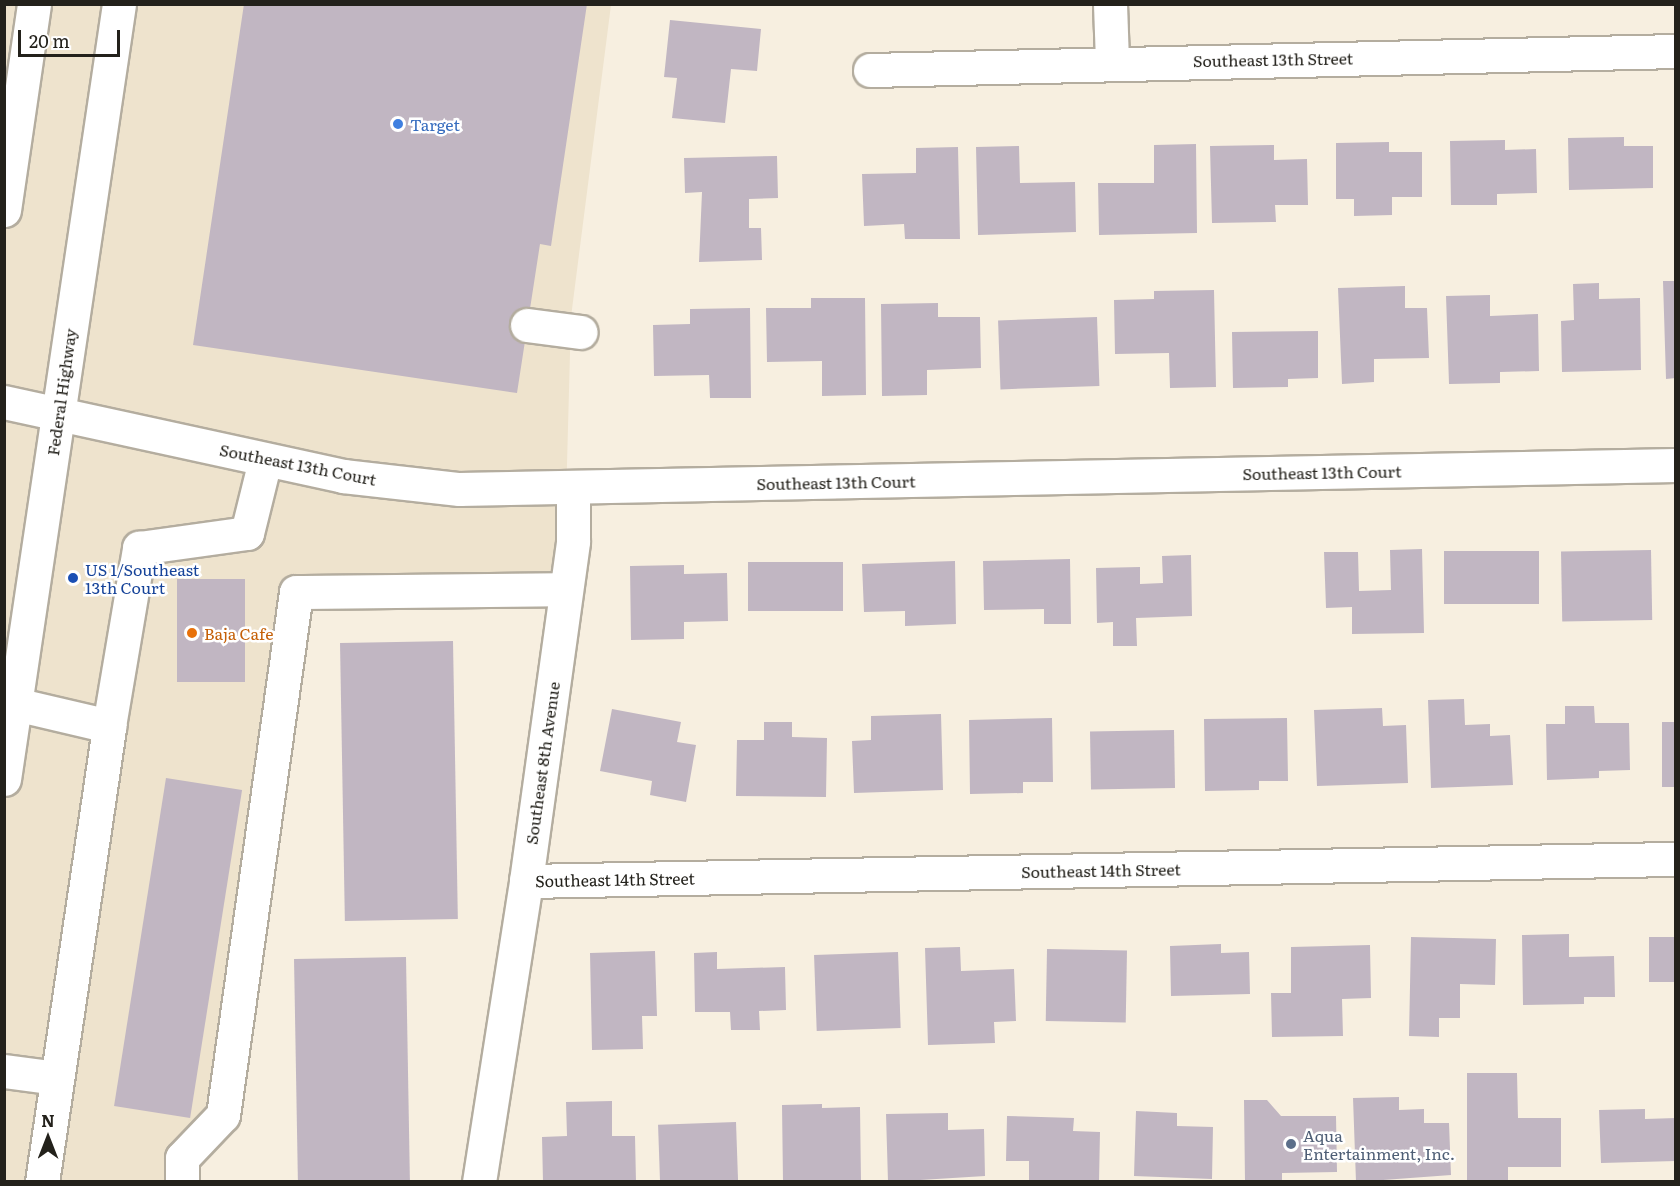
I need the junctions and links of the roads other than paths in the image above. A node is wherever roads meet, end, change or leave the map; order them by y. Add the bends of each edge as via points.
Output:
1 (34, 4) edge
2 (119, 4) edge
3 (1110, 4) edge
4 (1676, 51) edge
5 (1112, 62) junction
6 (870, 70) dead end
7 (4, 210) edge
8 (528, 325) dead end
9 (581, 332) dead end
10 (4, 402) edge
11 (58, 415) junction
12 (265, 460) junction
13 (1676, 465) edge
14 (573, 487) junction
15 (566, 589) junction
16 (15, 704) junction
17 (109, 726) junction
18 (4, 779) edge
19 (1676, 859) edge
20 (526, 881) junction
21 (4, 1071) edge
22 (57, 1078) junction
23 (42, 1182) edge
24 (182, 1182) edge
25 (479, 1182) edge

1 - 7 street
2 - 11 street, Federal Highway
3 - 5 street
4 - 5 street, Southeast 13th Street
5 - 6 street, Southeast 13th Street
8 - 9 street
10 - 11 street, Southeast 13th Court
11 - 12 street, Southeast 13th Court
11 - 16 street, Federal Highway
12 - 14 street, Southeast 13th Court via 344,476 459,489
12 - 17 street via 247,533 139,548
13 - 14 street, Southeast 13th Court
14 - 15 street, Southeast 8th Avenue via 573,541
15 - 20 street, Southeast 8th Avenue
15 - 24 street via 296,592 223,1115 182,1158
16 - 17 street
16 - 18 street, Federal Highway
17 - 22 street
19 - 20 street, Southeast 14th Street
20 - 25 street, Southeast 8th Avenue
21 - 22 street
22 - 23 street

